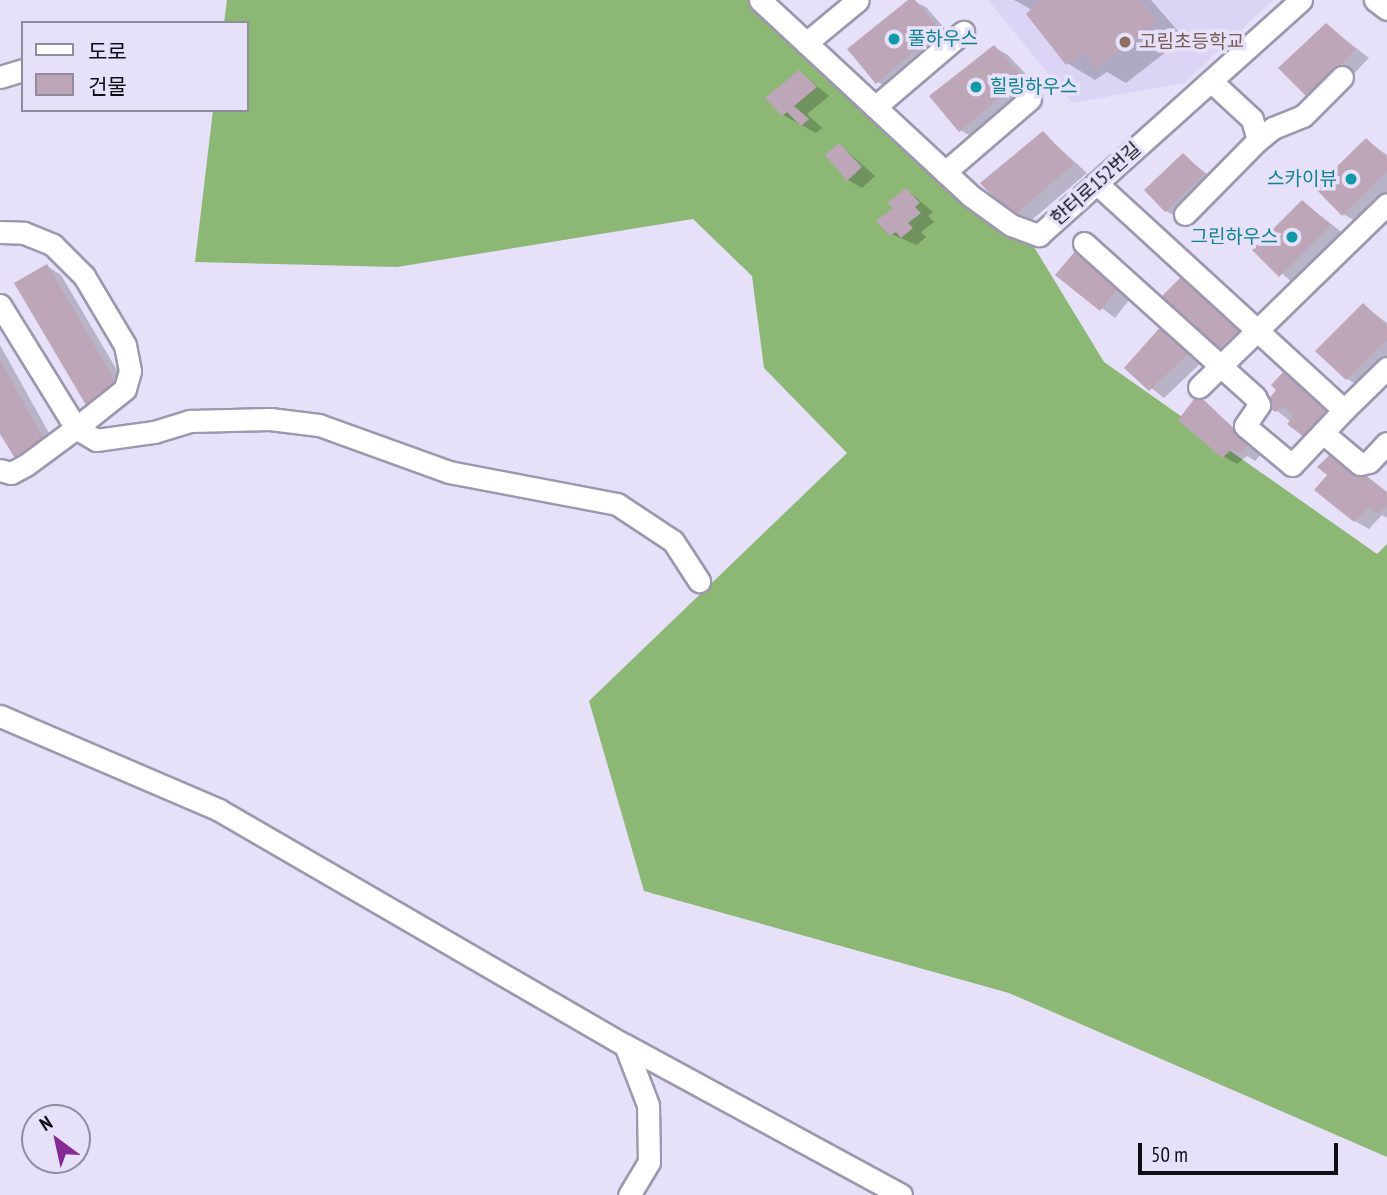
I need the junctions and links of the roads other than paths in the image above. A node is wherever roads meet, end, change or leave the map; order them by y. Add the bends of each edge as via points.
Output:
1 (760, 0) edge
2 (858, 0) edge
3 (1301, 0) edge
4 (1375, 0) edge
5 (1387, 9) edge
6 (963, 32) dead end
7 (806, 43) junction
8 (21, 71) edge
9 (1342, 76) dead end
10 (0, 77) edge
11 (1210, 81) junction
12 (1030, 99) dead end
13 (875, 107) junction
14 (1258, 141) junction
15 (945, 172) junction
16 (1096, 183) junction
17 (1387, 204) edge
18 (1185, 214) dead end
19 (0, 232) edge
20 (1084, 243) dead end
21 (0, 305) edge
22 (1258, 331) junction
23 (1221, 366) junction
24 (1387, 368) edge
25 (1199, 387) dead end
26 (1344, 410) junction
27 (76, 428) junction
28 (1323, 433) junction
29 (1387, 443) edge
30 (0, 470) edge
31 (699, 581) dead end
32 (0, 716) edge
33 (625, 1045) junction
34 (629, 1195) edge
35 (901, 1195) edge

1 - 7 street, 한터로152번길
2 - 7 street
3 - 11 street, 한터로152번길
4 - 5 street
6 - 13 street
7 - 13 street, 한터로152번길
8 - 10 street
9 - 14 street via 1303,116
11 - 14 street via 1252,119
11 - 16 street, 한터로152번길
12 - 15 street
13 - 15 street, 한터로152번길
14 - 18 street
15 - 16 street, 한터로152번길 via 1011,225 1039,235
16 - 22 street
17 - 22 street
19 - 27 street via 24,233 53,245 85,276 125,345 130,371 125,390
20 - 23 street via 1150,317
21 - 27 street
22 - 23 street
22 - 26 street
23 - 25 street
23 - 28 street via 1258,401 1245,426 1292,465
24 - 26 street
26 - 28 street
27 - 30 street via 26,465 11,472
27 - 31 street via 96,440 154,432 190,421 270,419 319,425 449,472 617,504 673,541
28 - 29 street via 1360,464
32 - 33 street via 219,810
33 - 34 street via 648,1116 649,1163
33 - 35 street

